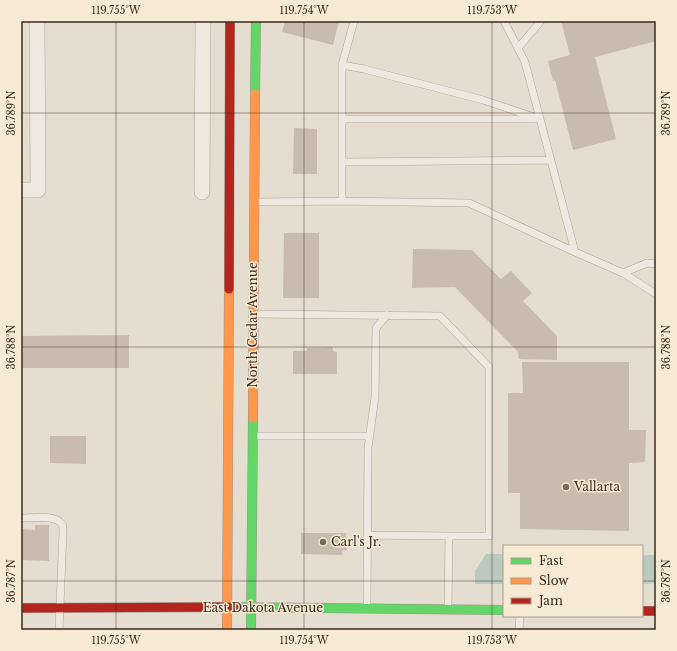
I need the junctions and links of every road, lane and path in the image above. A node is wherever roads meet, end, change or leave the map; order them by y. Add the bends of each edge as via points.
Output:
1 (37, 21) edge
2 (203, 21) edge
3 (230, 21) edge
4 (256, 21) edge
5 (354, 21) edge
6 (504, 21) edge
7 (541, 21) edge
8 (518, 48) junction
9 (342, 65) junction
10 (540, 119) junction
11 (342, 120) junction
12 (246, 134) dead end
13 (255, 146) junction
14 (551, 160) junction
15 (229, 162) junction
16 (342, 162) junction
17 (238, 178) dead end
18 (21, 190) edge
19 (202, 192) dead end
20 (342, 201) junction
21 (254, 202) junction
22 (575, 252) junction
23 (656, 264) edge
24 (623, 273) junction
25 (656, 294) edge
26 (242, 305) dead end
27 (254, 314) junction
28 (387, 315) junction
29 (253, 436) junction
30 (370, 436) junction
31 (21, 518) edge
32 (367, 535) junction
33 (449, 536) junction
34 (252, 607) junction
35 (21, 608) edge
36 (59, 608) junction
37 (227, 608) junction
38 (367, 608) junction
39 (448, 609) junction
40 (503, 610) edge
41 (643, 611) edge
42 (656, 611) edge
43 (520, 617) edge
44 (59, 630) edge
45 (227, 630) edge
46 (252, 630) edge
47 (519, 630) edge

1 - 18 street via 38,190
2 - 19 street
3 - 15 main road, North Cedar Avenue
4 - 13 main road, North Cedar Avenue
5 - 9 lane
6 - 8 lane
7 - 8 lane
8 - 10 lane via 525,62
9 - 10 lane via 483,100
9 - 11 lane
10 - 11 lane
10 - 14 lane
11 - 16 lane
12 - 13 main road
13 - 21 main road, North Cedar Avenue
14 - 16 lane
14 - 22 lane
15 - 17 main road
15 - 37 main road, North Cedar Avenue
16 - 20 lane
20 - 21 lane
20 - 22 lane via 469,203
21 - 27 main road, North Cedar Avenue
22 - 24 lane
23 - 24 lane via 647,263
24 - 25 lane
26 - 27 main road
27 - 28 lane
27 - 29 main road, North Cedar Avenue
28 - 30 lane via 376,328 375,397
28 - 33 lane via 440,316 489,367 490,536
29 - 30 lane
29 - 34 main road, North Cedar Avenue
30 - 32 lane
31 - 36 lane via 54,518 62,524
32 - 33 lane
32 - 38 lane
33 - 39 lane
34 - 37 main road, East Dakota Avenue
34 - 38 main road, East Dakota Avenue
34 - 46 main road, North Cedar Avenue
35 - 36 main road, East Dakota Avenue
36 - 37 main road, East Dakota Avenue
36 - 44 lane
37 - 45 main road, North Cedar Avenue
38 - 39 main road, East Dakota Avenue
39 - 40 main road, East Dakota Avenue
41 - 42 main road
43 - 47 lane

